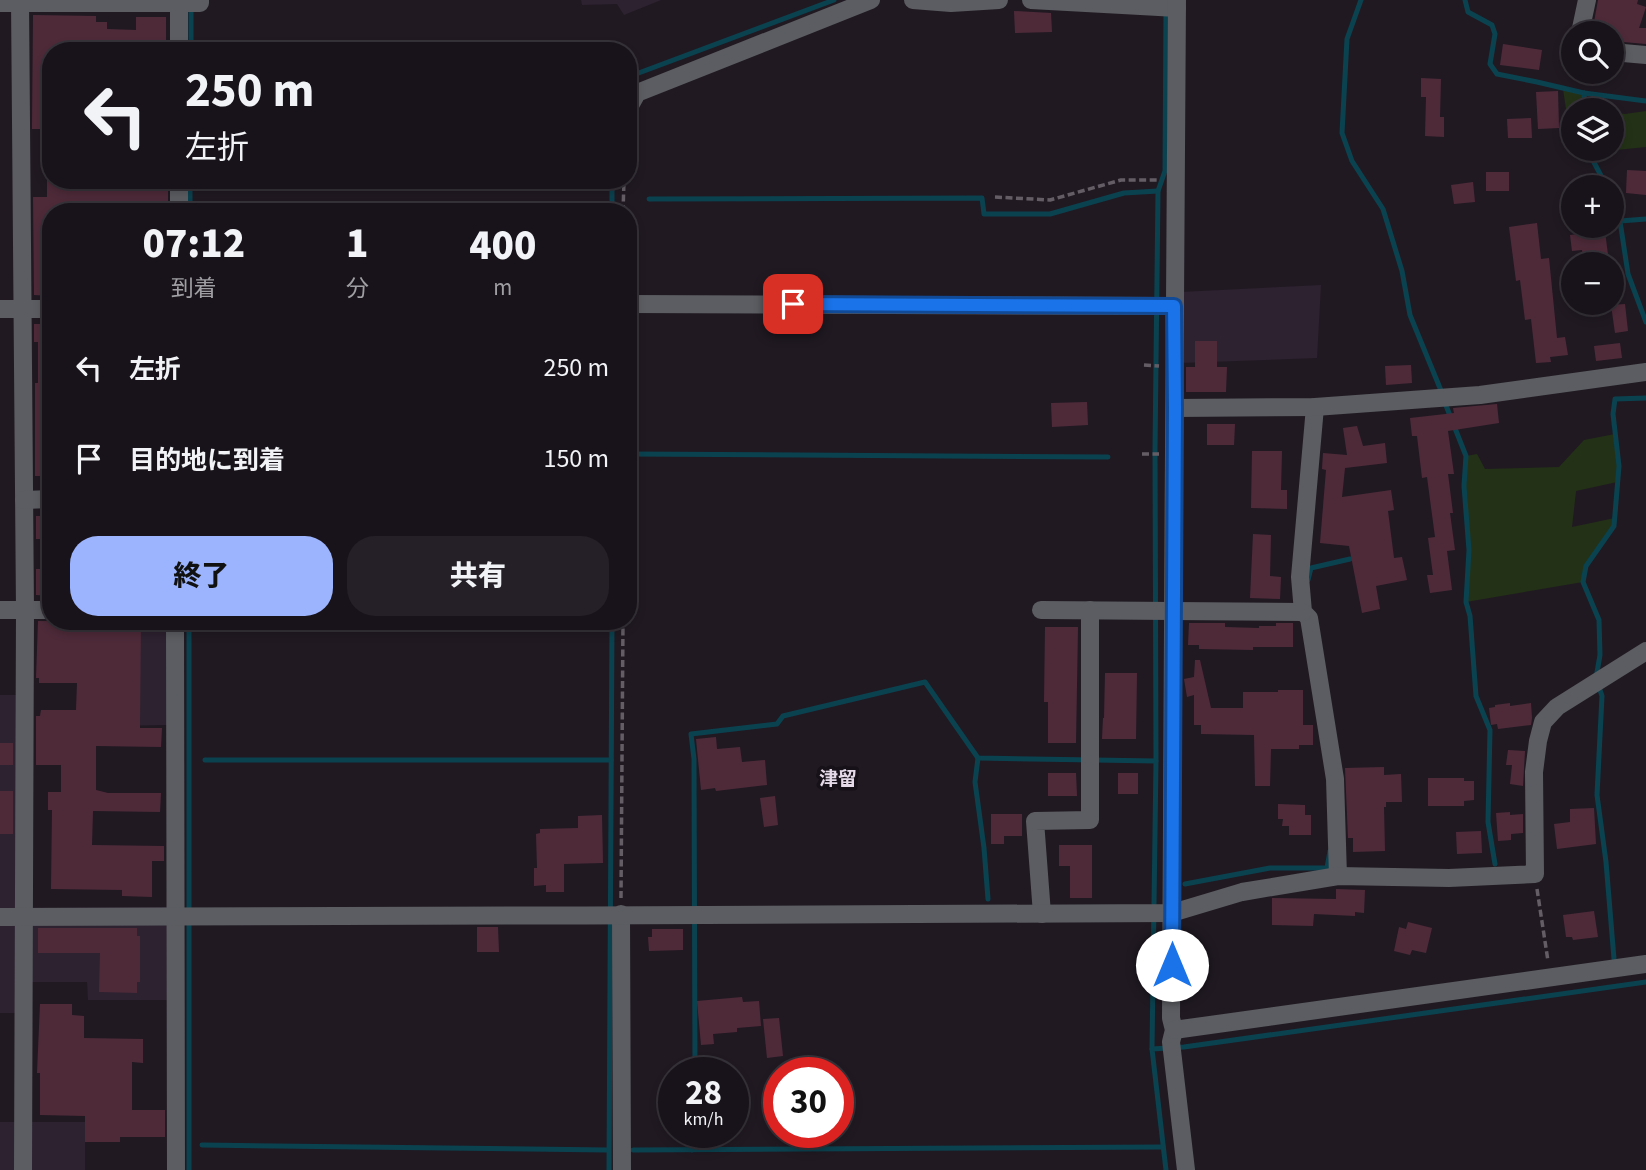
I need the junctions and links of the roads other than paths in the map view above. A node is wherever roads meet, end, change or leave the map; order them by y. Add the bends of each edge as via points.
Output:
1 (871, 0) edge
2 (913, 0) edge
3 (999, 0) edge
4 (1031, 0) edge
5 (1587, 0) edge
6 (20, 2) edge
7 (191, 2) edge
8 (0, 3) edge
9 (1172, 4) edge
10 (1583, 21) edge
11 (181, 42) edge
12 (1624, 53) edge
13 (1646, 55) edge
14 (637, 93) edge
15 (637, 304) edge
16 (1174, 306) junction
17 (0, 309) edge
18 (22, 309) junction
19 (42, 309) edge
20 (1646, 372) edge
21 (1315, 407) junction
22 (1175, 408) junction
23 (42, 499) edge
24 (24, 500) junction
25 (0, 610) edge
26 (25, 610) junction
27 (42, 610) edge
28 (1041, 610) dead end
29 (1090, 610) junction
30 (1162, 610) junction
31 (1306, 615) junction
32 (175, 630) edge
33 (1646, 651) edge
34 (1338, 876) junction
35 (1164, 913) junction
36 (614, 914) junction
37 (1042, 914) junction
38 (0, 918) edge
39 (24, 918) junction
40 (185, 918) junction
41 (1646, 964) edge
42 (1172, 1041) junction
43 (23, 1170) edge
44 (176, 1170) edge
45 (622, 1170) edge
46 (1186, 1170) edge

1 - 14 street
2 - 3 street
4 - 9 street
5 - 10 street
6 - 7 street
6 - 8 street
6 - 18 street
7 - 11 street
9 - 16 street
12 - 13 street
15 - 16 street
16 - 22 street
17 - 18 street
18 - 19 street
18 - 24 street
20 - 21 street via 1480,395
21 - 22 street
21 - 31 street via 1300,577
22 - 30 street
23 - 24 street
24 - 26 street
25 - 26 street
26 - 27 street
26 - 39 street
28 - 29 street
29 - 30 street
29 - 37 street via 1090,820 1035,821
30 - 31 street
30 - 35 street
31 - 34 street via 1335,779
32 - 40 street
33 - 34 street via 1557,707 1543,722 1534,772 1535,874
34 - 35 street via 1242,892
35 - 37 street
35 - 42 street
36 - 37 street
36 - 40 street
36 - 45 street
38 - 39 street
39 - 40 street
39 - 43 street
40 - 44 street
41 - 42 street
42 - 46 street

